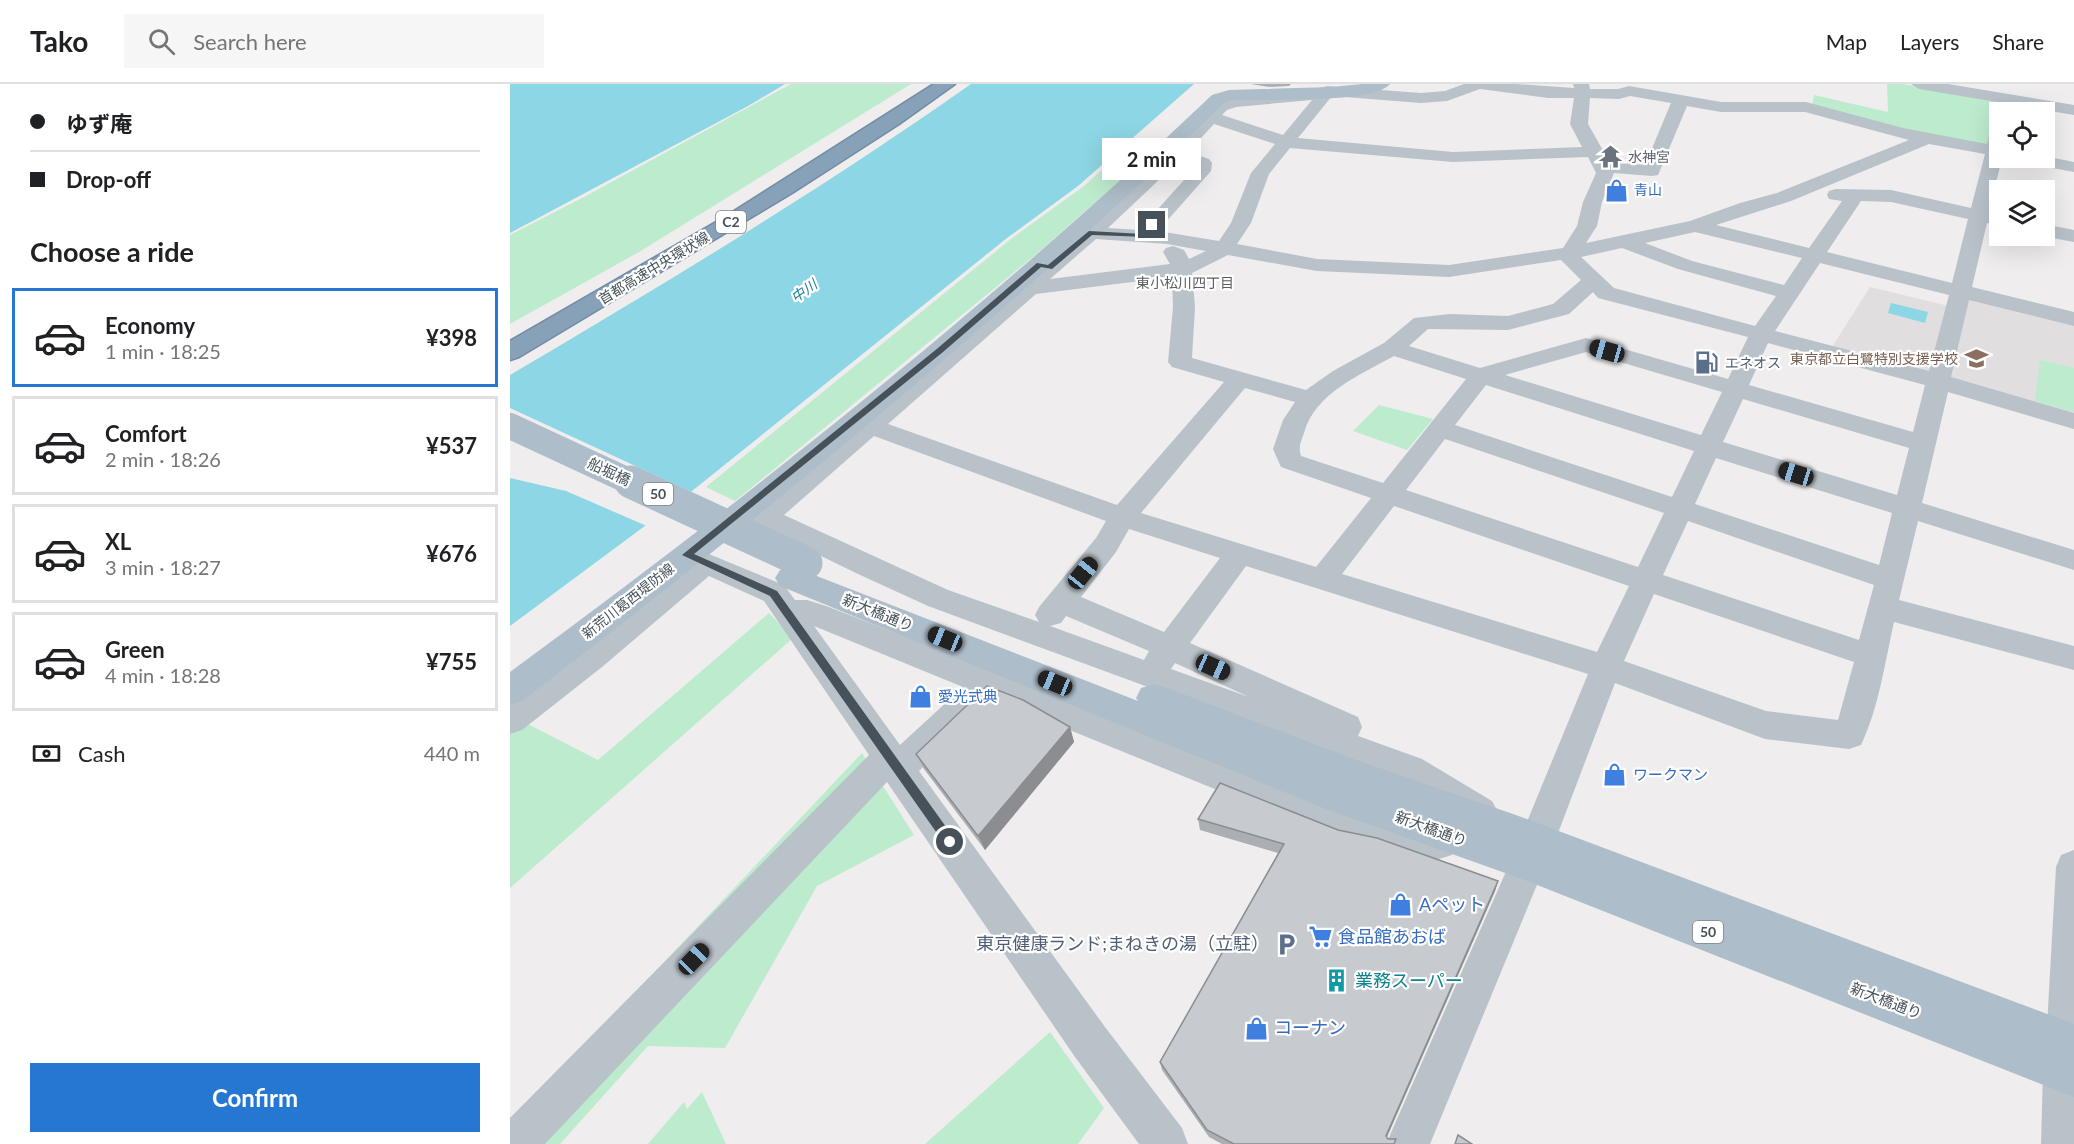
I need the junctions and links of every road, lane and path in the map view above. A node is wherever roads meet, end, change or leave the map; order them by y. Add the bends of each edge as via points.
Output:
1 (931, 84) edge
2 (946, 84) edge
3 (1381, 84) edge
4 (1918, 84) edge
5 (1629, 87) edge
6 (1583, 89) edge
7 (1994, 90) edge
8 (1328, 91) junction
9 (1682, 99) junction
10 (2074, 110) edge
11 (1210, 117) junction
12 (2055, 117) edge
13 (2074, 118) edge
14 (1929, 138) junction
15 (1288, 142) junction
16 (1989, 150) edge
17 (1176, 154) junction
18 (1597, 159) junction
19 (2055, 163) edge
20 (2074, 167) edge
21 (1804, 189) junction
22 (1855, 196) junction
23 (1989, 218) edge
24 (1695, 226) junction
25 (2055, 232) edge
26 (1091, 233) junction
27 (1148, 236) junction
28 (2074, 236) edge
29 (1625, 242) junction
30 (1224, 249) junction
31 (1570, 253) junction
32 (1814, 255) junction
33 (1045, 266) junction
34 (1183, 269) junction
35 (1592, 281) junction
36 (1030, 288) junction
37 (1959, 290) junction
38 (1788, 293) junction
39 (1561, 309) junction
40 (2074, 319) edge
41 (1761, 334) junction
42 (510, 339) edge
43 (1586, 345) junction
44 (1392, 348) junction
45 (510, 352) edge
46 (1480, 375) junction
47 (1240, 379) junction
48 (1936, 381) junction
49 (1735, 388) junction
50 (1310, 399) junction
51 (2074, 421) edge
52 (510, 426) edge
53 (870, 426) junction
54 (1438, 428) junction
55 (1922, 443) junction
56 (1709, 446) junction
57 (510, 451) edge
58 (1388, 493) junction
59 (1906, 508) junction
60 (1680, 509) junction
61 (764, 516) junction
62 (1122, 517) junction
63 (1238, 555) junction
64 (697, 559) junction
65 (2074, 560) edge
66 (1322, 580) junction
67 (1647, 580) junction
68 (789, 586) junction
69 (1886, 593) junction
70 (1060, 601) junction
71 (1034, 633) junction
72 (1170, 647) junction
73 (1871, 656) junction
74 (2074, 658) edge
75 (1605, 667) junction
76 (1149, 675) junction
77 (988, 683) junction
78 (510, 691) edge
79 (510, 720) edge
80 (894, 762) junction
81 (1410, 769) junction
82 (1522, 848) junction
83 (2074, 867) edge
84 (2070, 1059) edge
85 (515, 1144) edge
86 (1167, 1144) edge
87 (1408, 1144) edge
88 (2063, 1144) edge

1 - 42 highway, 首都高速中央環状線 / C2 via 738,206
2 - 45 highway, 首都高速中央環状線 / C2 via 711,234
3 - 8 main road, 新荒川葛西堤防線
4 - 7 street
5 - 6 street via 1619,94
5 - 9 street
6 - 8 street via 1548,93 1479,84 1447,96 1421,98
6 - 18 street via 1577,117
7 - 10 street
8 - 11 street via 1304,97 1234,102 1221,106
8 - 15 street
8 - 33 main road, 新荒川葛西堤防線 via 1229,95 1218,99
9 - 14 street via 1721,107 1807,99
9 - 18 street via 1652,171
11 - 15 street
11 - 17 street
12 - 13 street
14 - 16 street
14 - 21 street
15 - 18 street via 1453,157
15 - 30 street via 1260,173 1241,223
17 - 26 street
17 - 27 street via 1203,162 1202,171 1152,225
18 - 31 street via 1605,174 1586,227
19 - 20 street
21 - 22 street via 1817,194
21 - 24 street
22 - 23 street via 1891,196
22 - 32 street
23 - 37 street
24 - 29 street
24 - 32 street
25 - 28 street
26 - 27 street
26 - 33 street
27 - 30 street
27 - 34 street via 1177,254
29 - 31 street
29 - 38 street via 1685,265
30 - 31 street via 1317,265 1449,271
30 - 34 street
31 - 35 street via 1570,258
32 - 37 street
32 - 38 street
33 - 36 street
33 - 61 main road, 新荒川葛西堤防線 via 941,350
34 - 36 street
34 - 47 street via 1180,362
35 - 39 street
35 - 41 street via 1606,293
36 - 53 street
37 - 40 street
37 - 48 street
38 - 41 street
39 - 43 street
39 - 44 street via 1508,323 1422,323
41 - 48 street
41 - 49 street
43 - 46 street
43 - 49 street
44 - 46 street
44 - 50 street via 1341,376
46 - 54 street
46 - 56 street
47 - 50 street
47 - 62 street
48 - 51 street
48 - 55 street
49 - 55 street
49 - 56 street
50 - 58 street via 1295,420 1286,449 1290,460
52 - 68 main road, 船堀橋 / 50, bridge
53 - 61 street
53 - 62 street
54 - 58 street
54 - 60 street
55 - 59 street
56 - 59 street
56 - 60 street
57 - 68 main road, 船堀橋 / 50
58 - 66 street
58 - 67 street
59 - 65 street
59 - 69 street
60 - 67 street
60 - 69 street
61 - 64 main road, 新荒川葛西堤防線
61 - 68 street
61 - 71 street via 938,598
62 - 63 street
62 - 70 street via 1106,544
63 - 66 street
63 - 72 street
64 - 68 street
64 - 78 main road, 新荒川葛西堤防線
64 - 79 street via 591,658
66 - 75 street
67 - 73 street
67 - 75 street
68 - 77 street via 807,611
68 - 80 street
68 - 82 main road, 新大橋通り / 50
69 - 73 street
69 - 74 street
70 - 71 street
70 - 72 street
71 - 76 street
72 - 76 street
72 - 81 street via 1342,725
73 - 75 street via 1849,735 1765,725
75 - 82 street
76 - 81 street
77 - 80 street
77 - 82 street via 1338,823
80 - 85 street
80 - 86 street via 1090,1042
81 - 82 street
82 - 84 main road, 新大橋通り / 50
82 - 87 street
83 - 84 street
84 - 88 street

